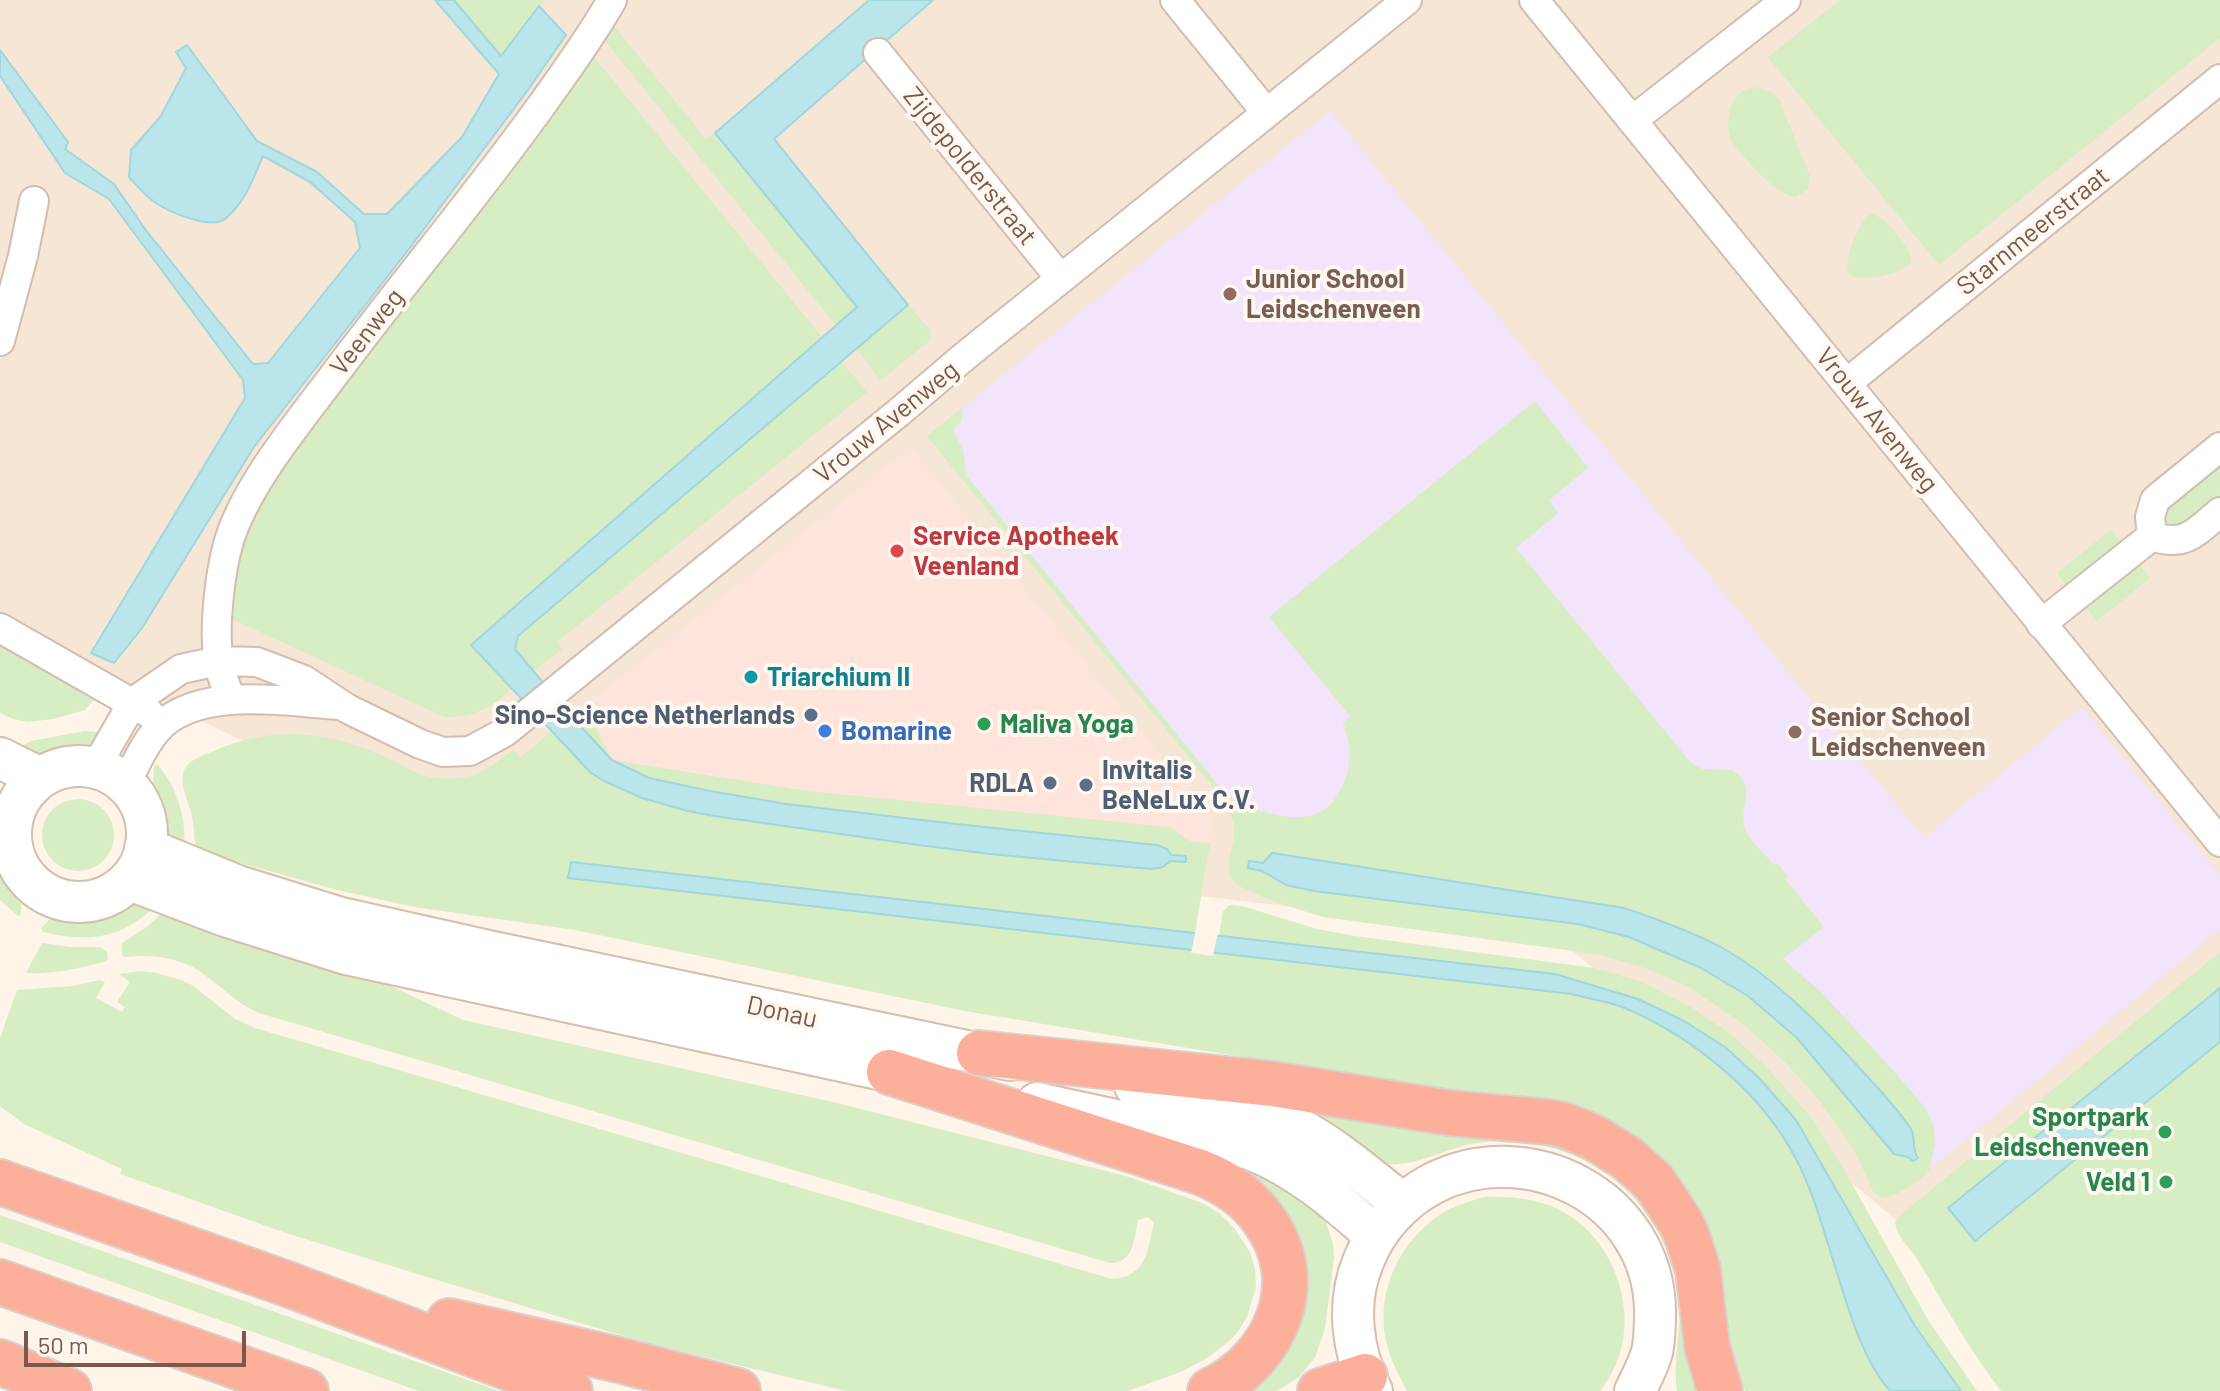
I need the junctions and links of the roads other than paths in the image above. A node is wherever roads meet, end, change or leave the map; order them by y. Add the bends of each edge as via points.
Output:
1 (612, 0) edge
2 (1175, 0) edge
3 (1407, 0) edge
4 (1534, 0) edge
5 (1786, 0) edge
6 (878, 53) dead end
7 (2220, 79) edge
8 (1266, 112) junction
9 (1633, 120) junction
10 (34, 201) dead end
11 (1061, 279) junction
12 (0, 341) edge
13 (1847, 383) junction
14 (2220, 447) edge
15 (2220, 512) edge
16 (2152, 536) junction
17 (2041, 624) junction
18 (0, 628) edge
19 (218, 661) junction
20 (231, 699) junction
21 (133, 702) junction
22 (341, 705) junction
23 (164, 723) junction
24 (0, 758) edge
25 (110, 776) junction
26 (40, 778) junction
27 (5, 836) edge
28 (2220, 842) edge
29 (138, 864) junction
30 (979, 1053) junction
31 (889, 1072) junction
32 (0, 1182) edge
33 (1403, 1204) junction
34 (1376, 1236) junction
35 (0, 1282) edge
36 (290, 1285) junction
37 (0, 1362) edge
38 (1368, 1383) edge
39 (69, 1391) edge
40 (306, 1391) edge
41 (570, 1391) edge
42 (738, 1391) edge
43 (1210, 1391) edge
44 (1320, 1391) edge
45 (1635, 1391) edge
46 (1720, 1391) edge

1 - 19 street, Veenweg via 499,164 318,396 243,506 222,572
2 - 8 street
3 - 8 street, Vrouw Avenweg
4 - 9 street, Vrouw Avenweg
5 - 9 street
6 - 11 street, Zijdepolderstraat
7 - 13 street, Starnmeerstraat
8 - 11 street, Vrouw Avenweg
9 - 13 street, Vrouw Avenweg
10 - 12 street
11 - 22 street, Vrouw Avenweg via 505,732 470,751 443,752
13 - 17 street, Vrouw Avenweg
14 - 16 street via 2155,500
15 - 16 street via 2188,538 2168,542
16 - 17 street
17 - 28 street, Vrouw Avenweg
18 - 21 street
19 - 20 street, Veenweg
19 - 21 street, Vrouw Avenweg via 181,669
19 - 22 street, Vrouw Avenweg via 257,662 304,680
20 - 22 street, Vrouw Avenweg
20 - 23 street, Vrouw Avenweg via 187,709
21 - 23 street
21 - 25 street, Vrouw Avenweg
23 - 25 street, Vrouw Avenweg via 146,747
24 - 26 main road
25 - 26 main road via 67,767
25 - 29 main road via 144,814 147,837
26 - 27 main road via 23,794
27 - 29 main road via 28,880 56,898 101,899 121,887
29 - 30 main road, Donau via 238,886 341,918
29 - 31 main road, Donau via 225,916 357,957
30 - 33 main road, Donau via 1279,1120 1319,1140
30 - 46 highway via 1273,1084 1450,1113 1548,1122 1593,1137 1654,1182 1681,1223 1698,1270 1707,1346
31 - 34 main road, Donau via 1250,1149 1305,1177
31 - 43 highway via 1184,1166 1221,1182 1254,1207 1274,1236 1282,1261 1282,1311 1254,1358
32 - 36 highway
33 - 34 main road
33 - 45 main road via 1443,1178 1495,1166 1543,1171 1573,1182 1602,1202 1637,1245 1653,1290 1653,1346
34 - 38 main road via 1360,1269 1354,1300 1355,1341
35 - 40 highway
36 - 41 highway
36 - 42 highway
37 - 39 highway
38 - 44 highway

